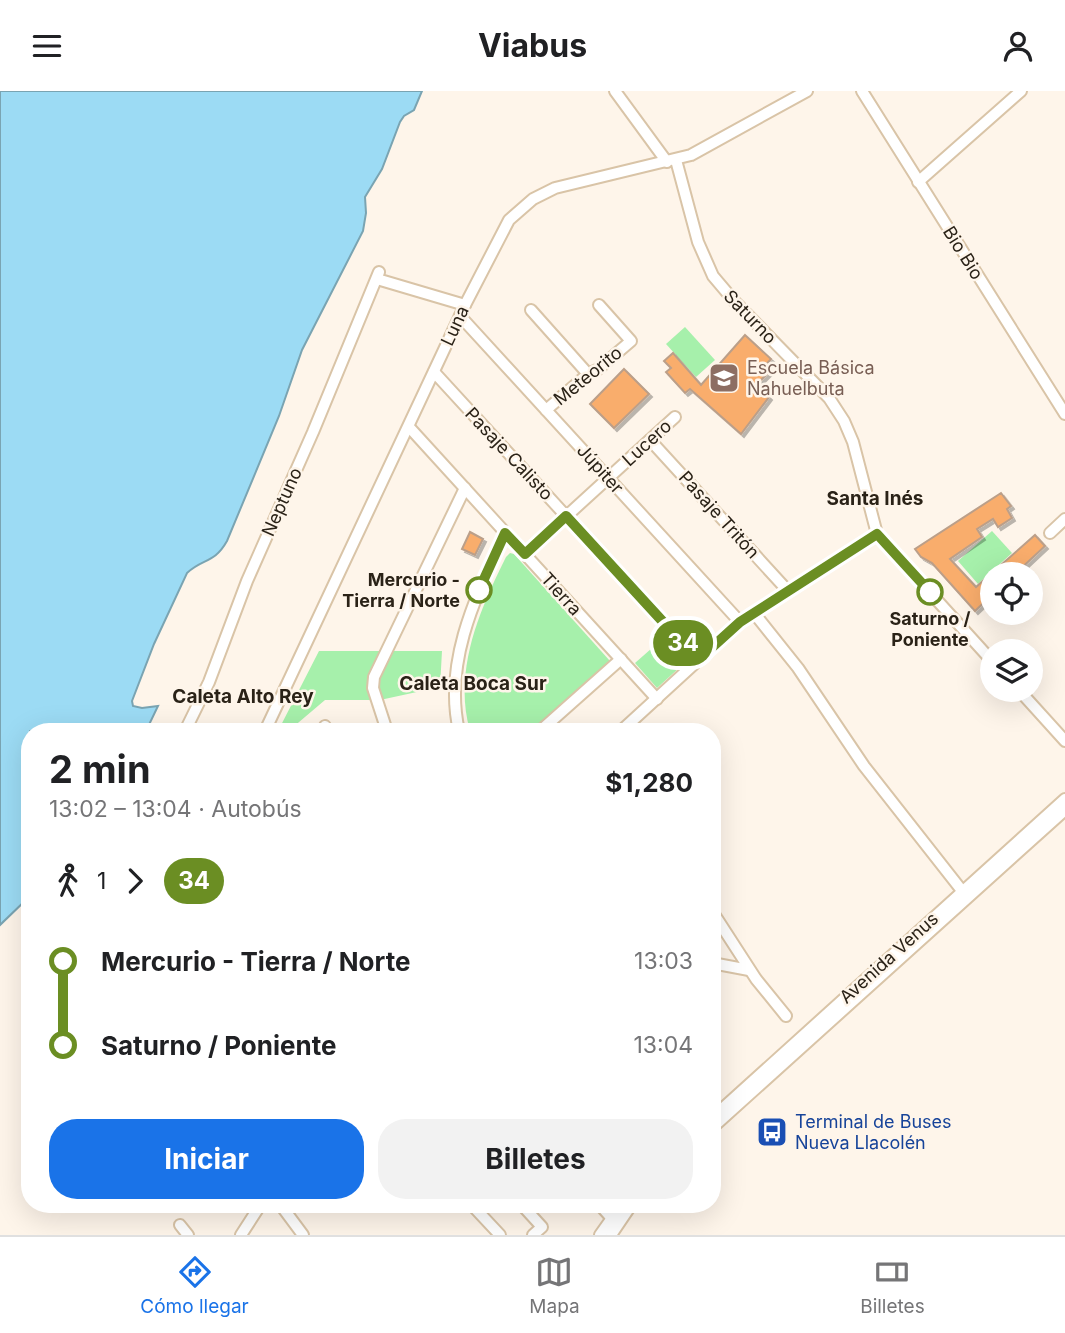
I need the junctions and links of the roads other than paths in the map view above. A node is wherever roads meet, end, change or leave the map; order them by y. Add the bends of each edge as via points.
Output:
1 (615, 91) edge
2 (807, 91) edge
3 (862, 91) edge
4 (1021, 91) edge
5 (672, 161) junction
6 (918, 182) junction
7 (599, 305) dead end
8 (462, 310) junction
9 (531, 310) dead end
10 (434, 372) junction
11 (588, 374) junction
12 (546, 410) junction
13 (1065, 414) edge
14 (675, 417) dead end
15 (409, 427) junction
16 (650, 440) junction
17 (608, 478) junction
18 (465, 488) junction
19 (566, 516) junction
20 (1065, 519) edge
21 (505, 533) junction
22 (1050, 533) dead end
23 (877, 534) junction
24 (525, 554) junction
25 (788, 591) junction
26 (754, 614) junction
27 (740, 622) junction
28 (980, 648) edge
29 (621, 659) junction
30 (698, 660) junction
31 (657, 699) junction
32 (1030, 702) edge
33 (189, 723) edge
34 (269, 723) edge
35 (384, 723) edge
36 (458, 723) edge
37 (549, 723) edge
38 (630, 723) edge
39 (1065, 741) edge
40 (1065, 799) edge
41 (1065, 810) edge
42 (962, 892) junction
43 (721, 925) edge
44 (721, 965) edge
45 (749, 970) junction
46 (786, 1016) dead end
47 (721, 1110) edge
48 (721, 1120) edge
49 (255, 1213) edge
50 (287, 1213) edge
51 (479, 1213) edge
52 (529, 1213) edge
53 (607, 1213) edge
54 (618, 1213) edge
55 (623, 1213) edge
56 (615, 1221) junction
57 (180, 1225) dead end
58 (188, 1235) edge
59 (241, 1235) edge
60 (303, 1235) edge
61 (500, 1235) edge
62 (533, 1235) edge
63 (600, 1235) edge
64 (611, 1235) edge

1 - 5 street, Saturno
2 - 5 street, Luna
3 - 6 street, Bio Bio
4 - 6 street
5 - 8 street, Luna via 555,188 533,199 504,227
5 - 23 street, Saturno via 713,276 829,398 844,422
6 - 13 street, Bio Bio
7 - 11 street, Meteorito via 631,341
8 - 10 street, Luna
8 - 12 street, Júpiter
8 - 33 street, Neptuno via 378,276
9 - 11 street
10 - 15 street, Luna
10 - 19 street, Pasaje Calisto
11 - 12 street, Meteorito
12 - 17 street, Júpiter
14 - 16 street, Lucero
15 - 18 street, Tierra
15 - 34 street, Luna
16 - 17 street, Lucero
16 - 25 street, Pasaje Tritón
17 - 19 street, Lucero
17 - 27 street, Júpiter
18 - 21 street, Tierra
18 - 35 street via 374,677
19 - 24 street, Lucero
19 - 30 street, Pasaje Calisto
20 - 22 street
21 - 24 street, Tierra
21 - 36 street via 477,593 462,642 454,689
23 - 25 street
23 - 28 street, Saturno
24 - 29 street, Tierra
25 - 26 street
26 - 27 street
26 - 42 street
27 - 30 street
29 - 31 street, Tierra
29 - 37 street
30 - 31 street
31 - 38 street
32 - 39 street
40 - 42 street, Avenida Venus
41 - 48 street, Avenida Venus
42 - 47 street, Avenida Venus
43 - 45 street
44 - 45 street
45 - 46 street
49 - 59 street
50 - 60 street
51 - 61 street
52 - 62 street via 542,1227
53 - 56 street
54 - 56 street
55 - 56 street
56 - 63 street
56 - 64 street
57 - 58 street

